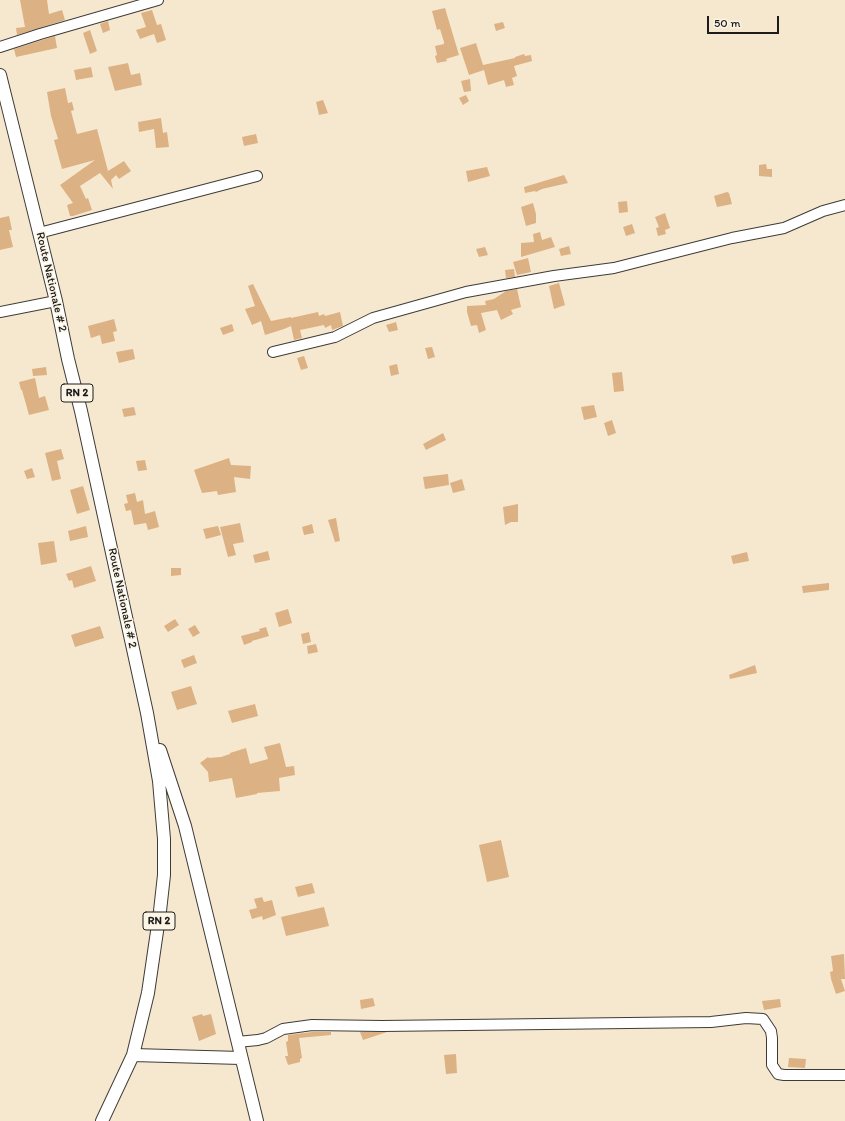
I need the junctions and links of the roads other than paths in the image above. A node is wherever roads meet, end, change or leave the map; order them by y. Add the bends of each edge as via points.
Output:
1 (158, 0) edge
2 (0, 47) edge
3 (0, 75) edge
4 (257, 176) dead end
5 (845, 205) edge
6 (40, 233) junction
7 (56, 301) junction
8 (0, 312) edge
9 (273, 352) dead end
10 (147, 713) junction
11 (237, 1042) junction
12 (133, 1055) junction
13 (241, 1058) junction
14 (845, 1075) edge
15 (102, 1121) edge
16 (257, 1121) edge

1 - 2 street
3 - 6 main road, Route Nationale # 2 / RN 2
4 - 6 street
5 - 9 street via 823,211 784,228 732,238 614,268 466,292 374,318 335,337
6 - 7 main road, Route Nationale # 2 / RN 2
7 - 8 street
7 - 10 main road, Route Nationale # 2 / RN 2
10 - 11 main road via 185,826
10 - 12 main road, Route Nationale # 2 / RN 2 via 159,781 164,875 148,993
11 - 13 main road
11 - 14 street via 258,1040 283,1029 312,1025 711,1022 746,1018 763,1020 771,1031 772,1065 778,1074
12 - 13 main road
12 - 15 main road, Route Nationale # 2 / RN 2
13 - 16 main road

